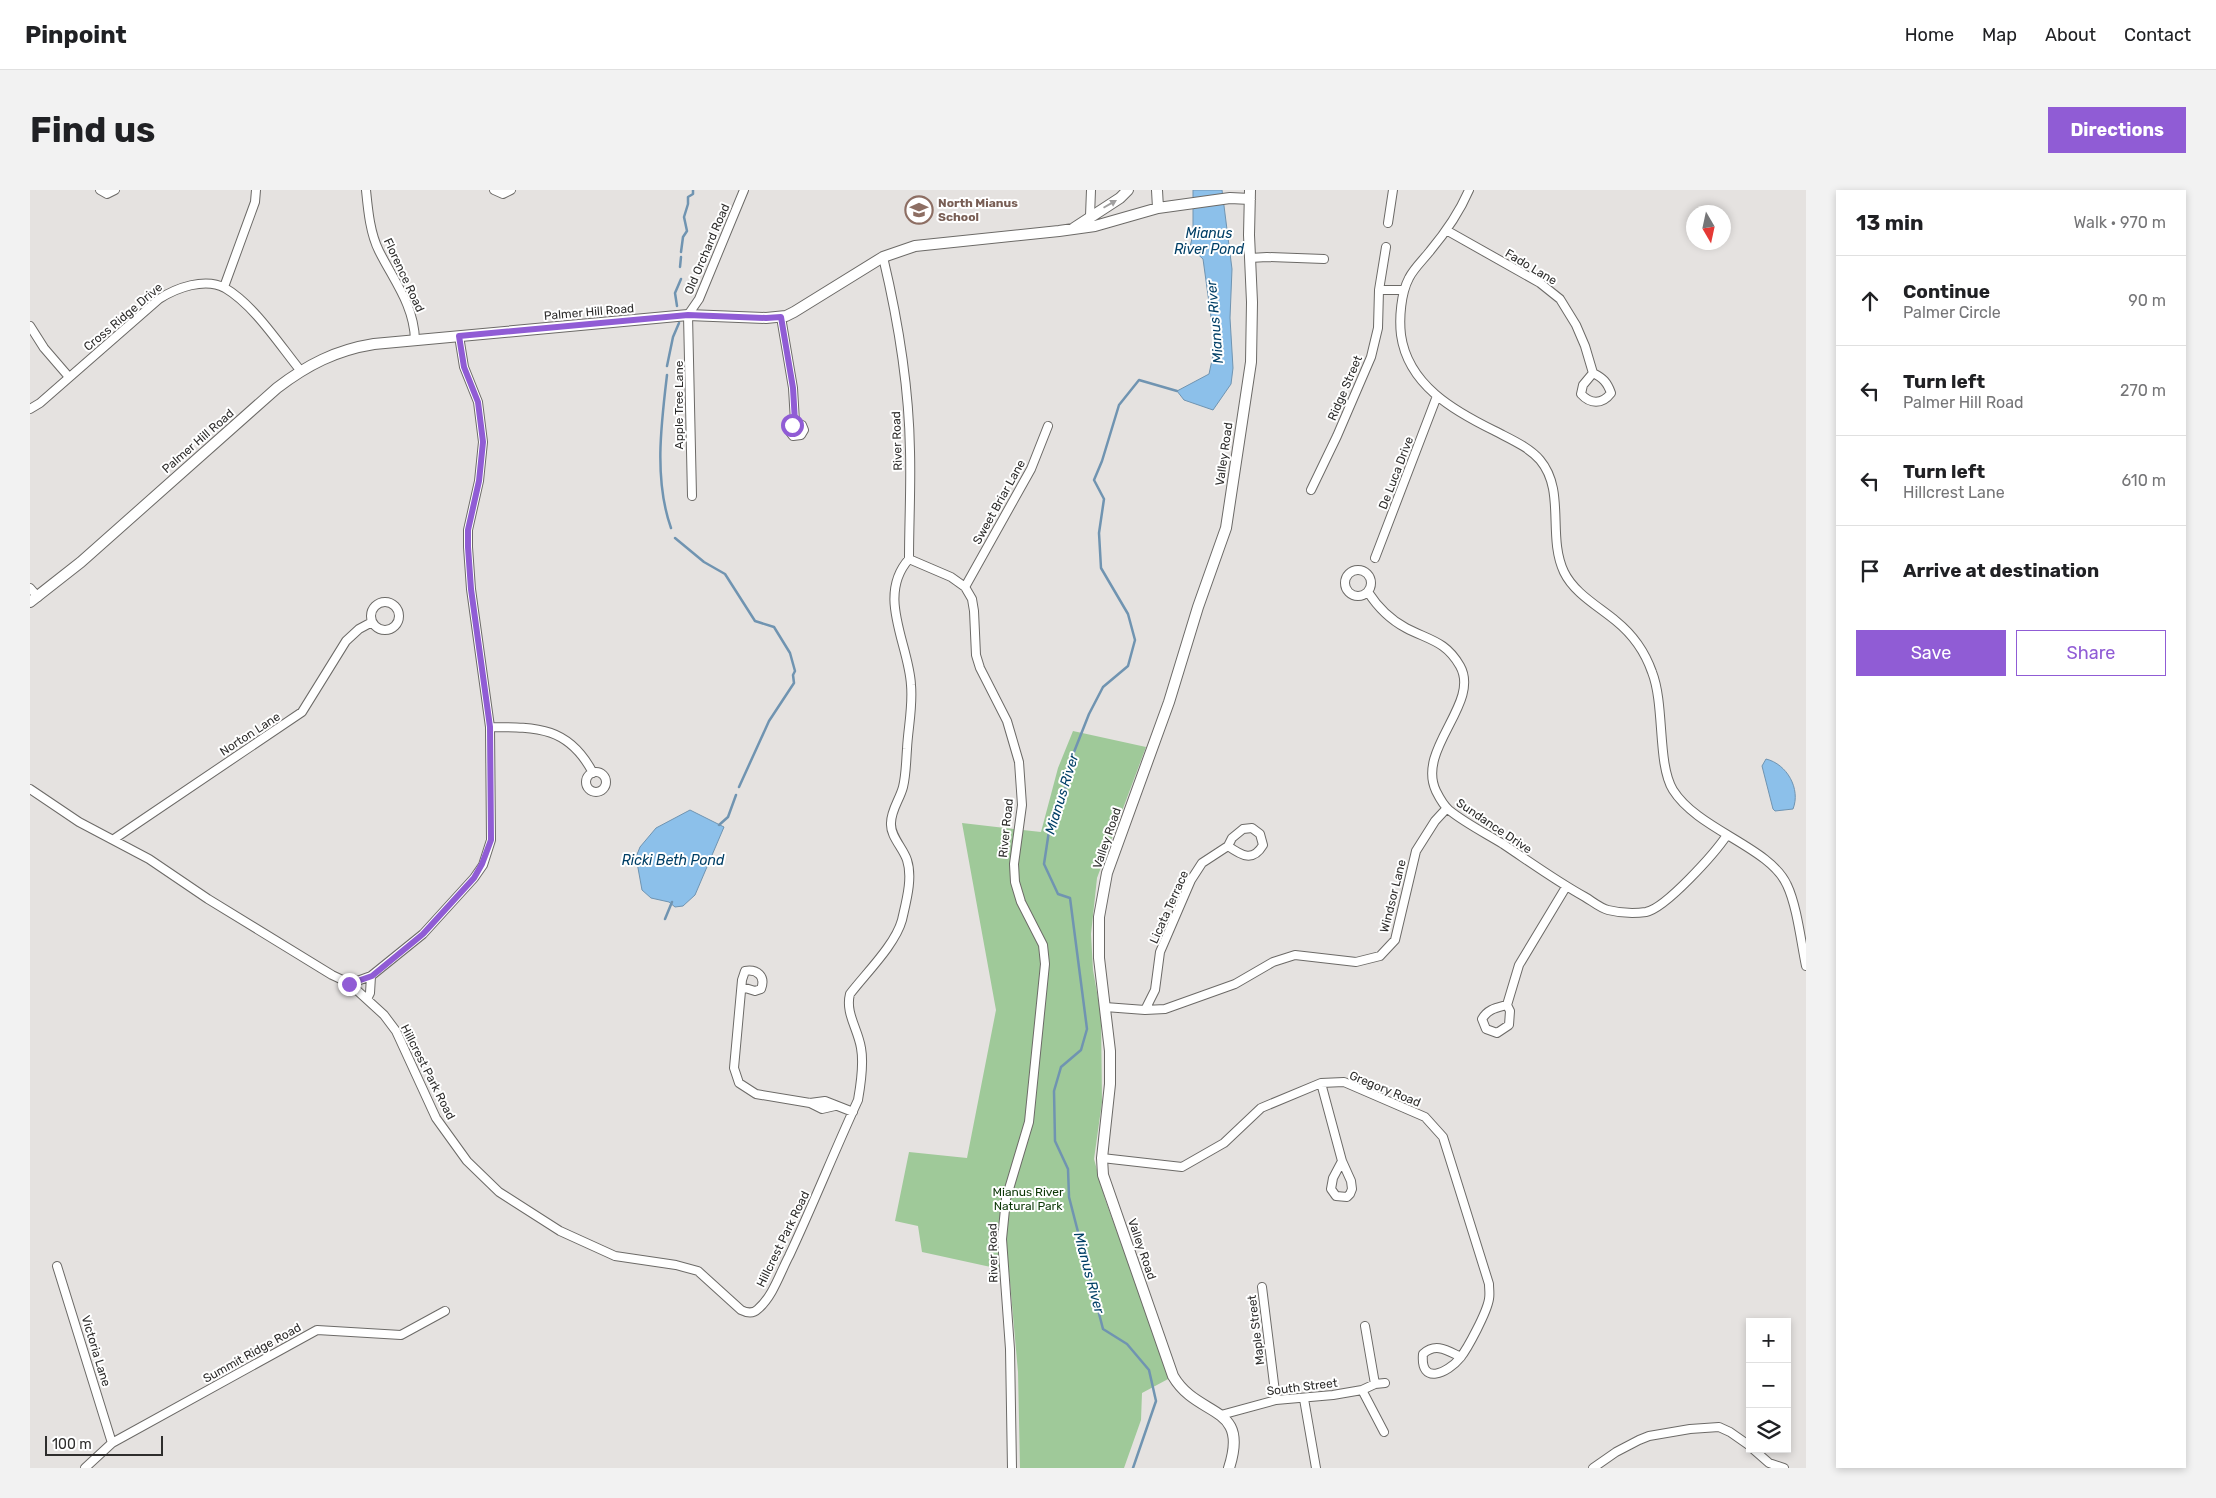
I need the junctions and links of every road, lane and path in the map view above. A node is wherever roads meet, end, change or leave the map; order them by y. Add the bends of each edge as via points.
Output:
1 (100, 190) edge
2 (115, 190) edge
3 (256, 190) edge
4 (366, 190) edge
5 (494, 190) edge
6 (511, 190) edge
7 (744, 190) edge
8 (1091, 190) edge
9 (1128, 190) edge
10 (1157, 190) edge
11 (1393, 190) edge
12 (1469, 190) edge
13 (1250, 195) edge
14 (1158, 208) junction
15 (1090, 216) junction
16 (1388, 223) dead end
17 (1072, 229) junction
18 (1446, 230) junction
19 (1386, 247) dead end
20 (884, 257) junction
21 (1250, 258) junction
22 (1324, 259) dead end
23 (224, 287) junction
24 (1379, 290) junction
25 (1404, 290) junction
26 (688, 315) junction
27 (781, 317) junction
28 (30, 326) edge
29 (459, 336) junction
30 (415, 340) junction
31 (300, 370) junction
32 (1592, 373) dead end
33 (69, 377) junction
34 (1437, 396) junction
35 (30, 409) edge
36 (795, 422) dead end
37 (1048, 426) dead end
38 (1311, 490) dead end
39 (692, 496) dead end
40 (1375, 558) dead end
41 (909, 559) junction
42 (30, 588) edge
43 (965, 588) junction
44 (1368, 592) dead end
45 (34, 600) edge
46 (372, 622) dead end
47 (490, 727) junction
48 (594, 773) dead end
49 (30, 789) edge
50 (1447, 808) junction
51 (1727, 835) junction
52 (114, 840) junction
53 (1228, 846) junction
54 (1566, 887) junction
55 (1802, 933) edge
56 (1806, 966) edge
57 (372, 976) junction
58 (349, 984) junction
59 (742, 988) dead end
60 (367, 999) junction
61 (1507, 1005) dead end
62 (1105, 1007) junction
63 (1145, 1010) junction
64 (1321, 1083) junction
65 (853, 1112) junction
66 (1102, 1158) junction
67 (1342, 1161) dead end
68 (57, 1266) dead end
69 (1262, 1287) dead end
70 (445, 1311) dead end
71 (1365, 1326) dead end
72 (1461, 1357) junction
73 (1385, 1383) dead end
74 (1375, 1384) junction
75 (1362, 1390) junction
76 (1304, 1399) junction
77 (1276, 1400) junction
78 (1221, 1415) junction
79 (1384, 1432) dead end
80 (112, 1443) junction
81 (1746, 1443) edge
82 (1758, 1453) edge
83 (1230, 1467) edge
84 (85, 1468) edge
85 (1012, 1468) edge
86 (1316, 1468) edge
87 (1593, 1468) edge
88 (1784, 1468) edge

1 - 2 street via 107,194
3 - 23 street
4 - 30 street, Florence Road via 374,236 409,305
5 - 6 street via 503,194
7 - 26 street, Old Orchard Road via 699,299
8 - 15 street
15 -> 9 street
10 - 14 street
11 - 16 street
12 - 18 street
13 - 14 street, Palmer Hill Road
13 - 21 street, Valley Road
14 - 17 street, Palmer Hill Road via 1112,222
15 - 17 street
17 - 20 street, Palmer Hill Road via 933,243
18 - 25 street via 1414,269
18 - 32 street, Fado Lane via 1540,283 1560,299 1576,325
19 - 24 street, Ridge Street
20 - 27 street, Palmer Hill Road
20 - 41 street, River Road via 907,406
21 - 22 street
21 - 62 street, Valley Road via 1251,362 1226,528 1169,702 1107,873 1098,939
23 - 31 street via 254,314
23 - 33 street, Cross Ridge Drive via 197,285 172,291
24 - 25 street
24 - 38 street, Ridge Street via 1378,328 1371,357
25 - 34 street via 1400,326 1406,353 1419,376
26 - 27 street, Palmer Hill Road
26 - 29 street, Palmer Hill Road
26 - 39 street, Apple Tree Lane
27 - 36 street via 793,388
28 - 33 street
29 - 30 street, Palmer Hill Road
29 - 47 street via 464,367 476,396 481,422 482,460 468,530 468,547
30 - 31 street, Palmer Hill Road via 355,347
31 - 45 street, Palmer Hill Road
33 - 35 street, Cross Ridge Drive
34 - 40 street, De Luca Drive
34 - 51 street via 1470,419 1515,441 1539,459 1552,481 1558,556 1570,583 1634,639 1651,669 1660,704 1666,770 1673,790 1690,811
37 - 43 street, Sweet Briar Lane via 1031,469
41 - 43 street via 951,577
41 - 65 street, Hillcrest Park Road via 900,568 894,603 911,684 911,700 903,786 891,820 893,833 907,861 909,877 897,932 850,994 847,1004 862,1057 861,1085
42 - 45 street
43 - 85 street, River Road via 972,599 980,668 1008,721 1019,762 1022,805 1014,864 1016,882 1021,902 1043,945 1029,1122 1006,1199 1002,1239 1010,1349
44 - 50 street, Sundance Drive via 1394,621 1440,642 1462,670 1460,704 1441,740 1433,768 1435,790
46 - 52 street, Norton Lane via 346,641 302,712
47 - 48 street via 548,731 573,743
47 - 57 street via 491,840 482,864 474,878 423,934
49 - 52 street, Hillcrest Park Road via 60,811
50 - 54 street, Sundance Drive
50 - 63 street, Windsor Lane via 1416,851 1395,940 1380,956 1356,962 1295,955 1273,962 1235,984 1165,1009
51 - 54 street, Sundance Drive via 1717,851 1692,876 1649,911 1634,914 1607,909
51 - 55 street via 1770,864 1787,884
52 - 58 street, Hillcrest Park Road
53 - 53 street, Licata Terrace via 1243,829 1252,828 1260,834 1263,845 1258,853 1249,856 1240,855
53 - 63 street, Licata Terrace via 1202,863 1192,880 1160,952 1155,990
54 - 61 street via 1519,965
55 - 56 street
57 - 58 street
57 - 60 street
58 - 60 street, Hillcrest Park Road
59 - 65 street via 734,1068 739,1083 756,1094 810,1103 825,1101
60 - 65 street, Hillcrest Park Road via 396,1031 436,1118 467,1160 499,1192 560,1231 615,1256 698,1271 722,1295 749,1313 758,1310 771,1292
62 - 63 street
62 - 66 street, Valley Road via 1110,1084
64 - 66 street, Gregory Road via 1261,1108 1224,1143 1182,1167
64 - 67 street
64 - 72 street, Gregory Road via 1344,1082 1425,1117 1443,1136 1489,1284 1489,1300
66 - 78 street, Valley Road via 1109,1196 1173,1376 1188,1395
68 - 80 street, Victoria Lane
69 - 77 street, Maple Street
70 - 80 street, Summit Ridge Road via 400,1335 317,1330
71 - 74 street
72 - 72 street, Gregory Road via 1436,1375 1429,1373 1422,1361 1423,1354 1434,1348
73 - 74 street, South Street
74 - 75 street, South Street
75 - 76 street, South Street
75 - 79 street
76 - 77 street, South Street
76 - 86 street
77 - 78 street, South Street
78 - 83 street, Valley Road via 1235,1434
80 - 84 street, Summit Ridge Road
81 - 87 street via 1719,1427 1690,1429 1648,1436
82 - 88 street via 1769,1463

